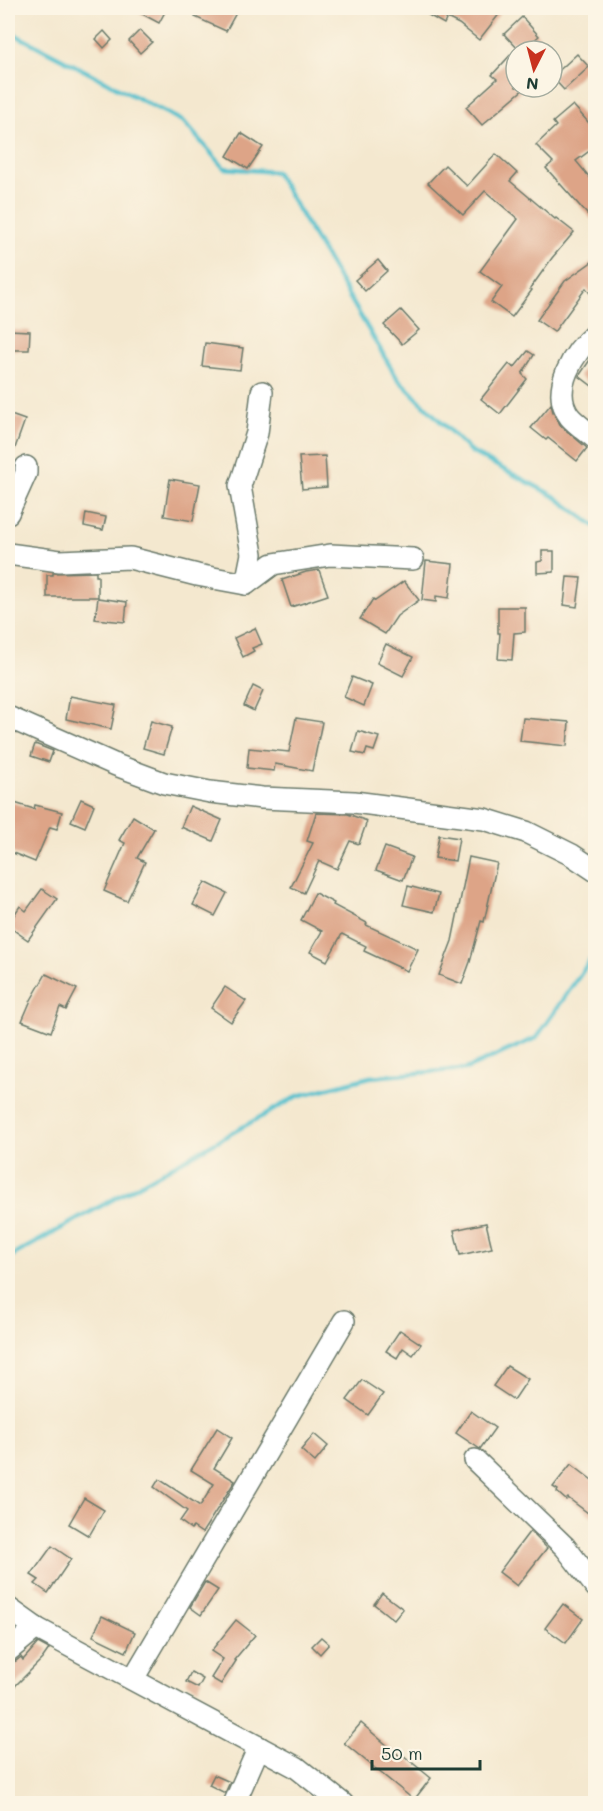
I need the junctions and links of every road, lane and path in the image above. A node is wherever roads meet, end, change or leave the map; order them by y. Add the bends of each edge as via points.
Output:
1 (596, 333) edge
2 (262, 392) dead end
3 (596, 439) edge
4 (26, 466) dead end
5 (8, 513) edge
6 (8, 554) edge
7 (413, 559) dead end
8 (246, 584) junction
9 (8, 717) edge
10 (596, 871) edge
11 (344, 1321) dead end
12 (475, 1460) dead end
13 (596, 1587) edge
14 (8, 1608) edge
15 (36, 1628) junction
16 (8, 1650) edge
17 (133, 1679) junction
18 (259, 1747) junction
19 (234, 1803) edge
20 (343, 1803) edge

1 - 3 street via 568,367 562,390 570,417
2 - 8 street via 257,433 240,486 252,554
4 - 5 street
6 - 8 street via 60,561 130,558
7 - 8 street via 330,555 273,564
9 - 10 street via 164,783 262,798 354,802 484,819 526,832
11 - 17 street
12 - 13 street via 565,1547
14 - 15 street
15 - 16 street
15 - 17 street
17 - 18 street
18 - 19 street
18 - 20 street via 296,1767

